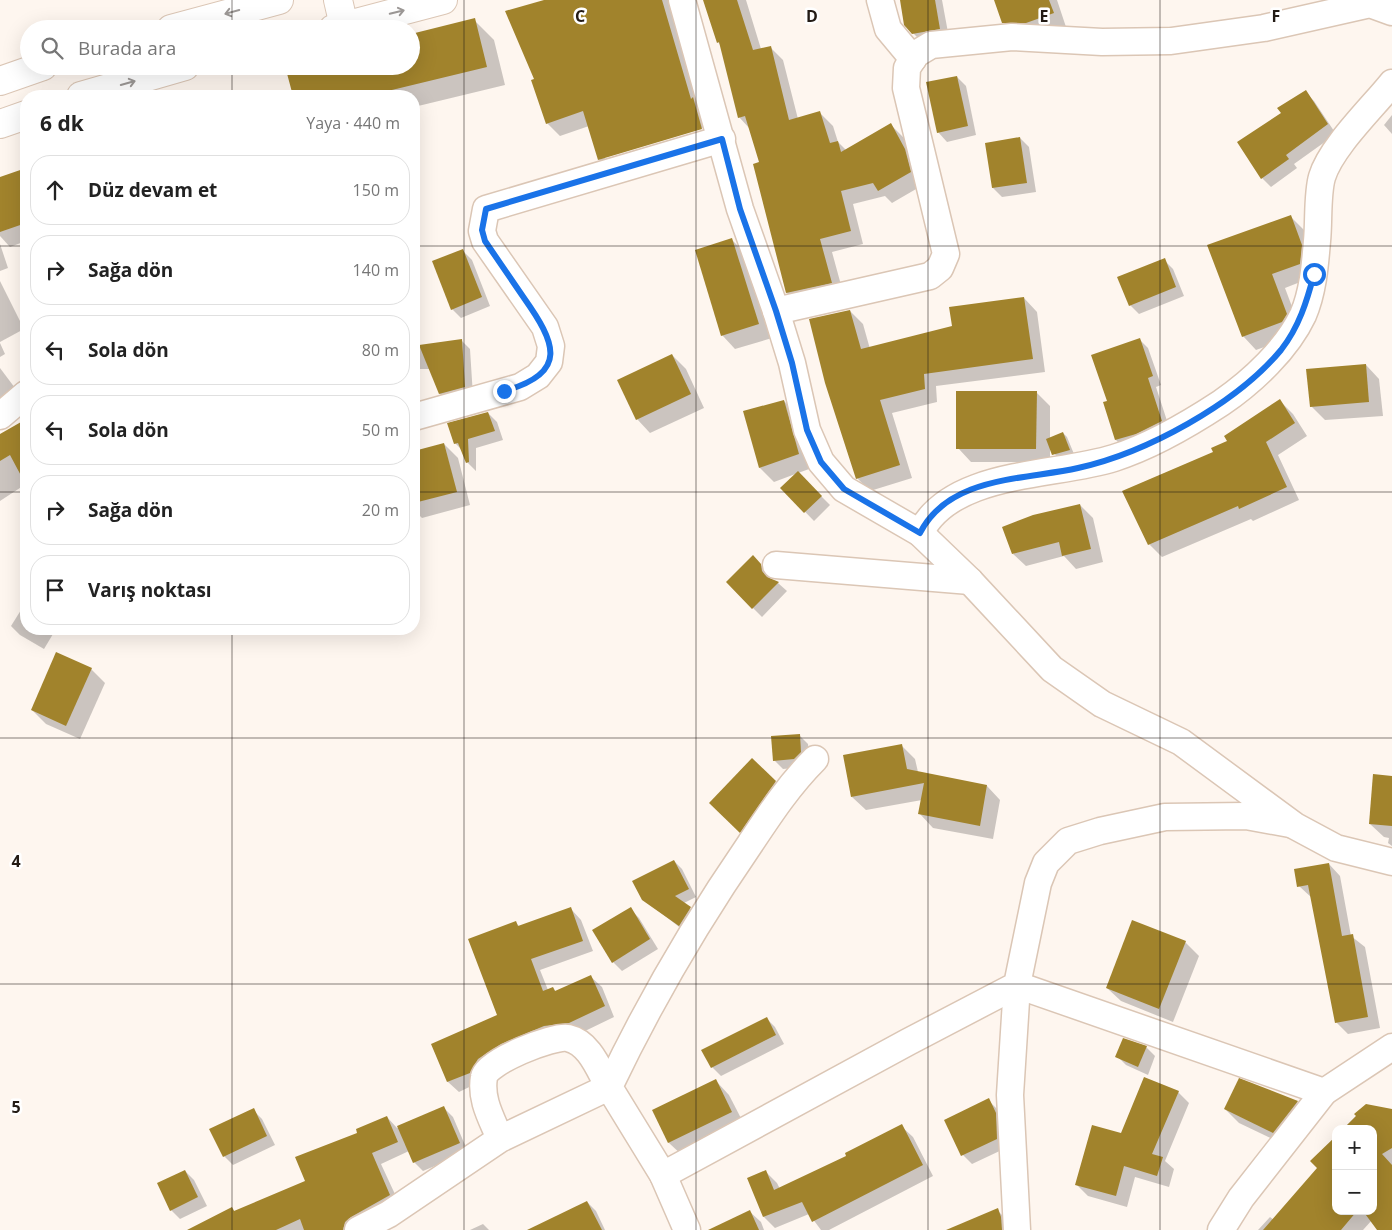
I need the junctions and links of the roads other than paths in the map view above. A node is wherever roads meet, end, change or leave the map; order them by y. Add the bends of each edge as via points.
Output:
1 (280, 0) edge
2 (443, 0) edge
3 (682, 0) edge
4 (880, 0) edge
5 (1392, 12) edge
6 (338, 18) edge
7 (205, 20) edge
8 (913, 59) junction
9 (20, 75) edge
10 (154, 75) edge
11 (0, 82) edge
12 (1392, 83) edge
13 (103, 90) edge
14 (20, 116) edge
15 (0, 124) edge
16 (722, 139) junction
17 (776, 311) junction
18 (20, 399) edge
19 (420, 415) edge
20 (0, 416) edge
21 (920, 533) junction
22 (776, 565) dead end
23 (970, 581) junction
24 (815, 760) dead end
25 (1296, 826) junction
26 (1392, 862) edge
27 (1018, 985) junction
28 (1392, 1047) edge
29 (608, 1087) junction
30 (1324, 1092) junction
31 (500, 1139) junction
32 (663, 1176) junction
33 (358, 1230) edge
34 (687, 1230) edge
35 (1017, 1230) edge
36 (1221, 1230) edge

1 -> 7 highway
6 -> 2 highway
3 - 16 street
4 - 8 street via 888,29
5 - 8 street via 1370,4 1264,28 1171,41 1012,38 931,45
8 - 17 street via 907,68 906,88 946,254 940,268 930,276
9 - 11 highway
13 -> 10 highway
12 - 21 street via 1332,155 1322,178 1314,274 1303,314 1281,350 1222,402 1150,444 1077,468 996,482 966,491 943,504 928,518
14 - 15 highway
16 - 17 street via 740,209
16 - 19 street via 486,209 482,230 485,241 545,327 551,346 549,362 538,376 520,387
17 - 21 street via 807,430 821,462 844,489
18 - 20 street
21 - 23 street
22 - 23 street
23 - 25 street via 1052,669 1102,704 1181,742
24 - 29 street via 794,780 720,887 637,1029
25 - 26 street via 1336,848
25 - 27 street via 1246,816 1165,817 1100,831 1068,842 1046,863 1038,883
27 - 30 street
27 - 32 street
27 - 35 street via 1010,1095
28 - 30 street
29 - 31 street
29 - 31 street via 589,1051 568,1038 555,1039 514,1055 488,1068 484,1076 483,1099
29 - 32 street
30 - 36 street via 1241,1198
31 - 33 street via 389,1214
32 - 34 street

